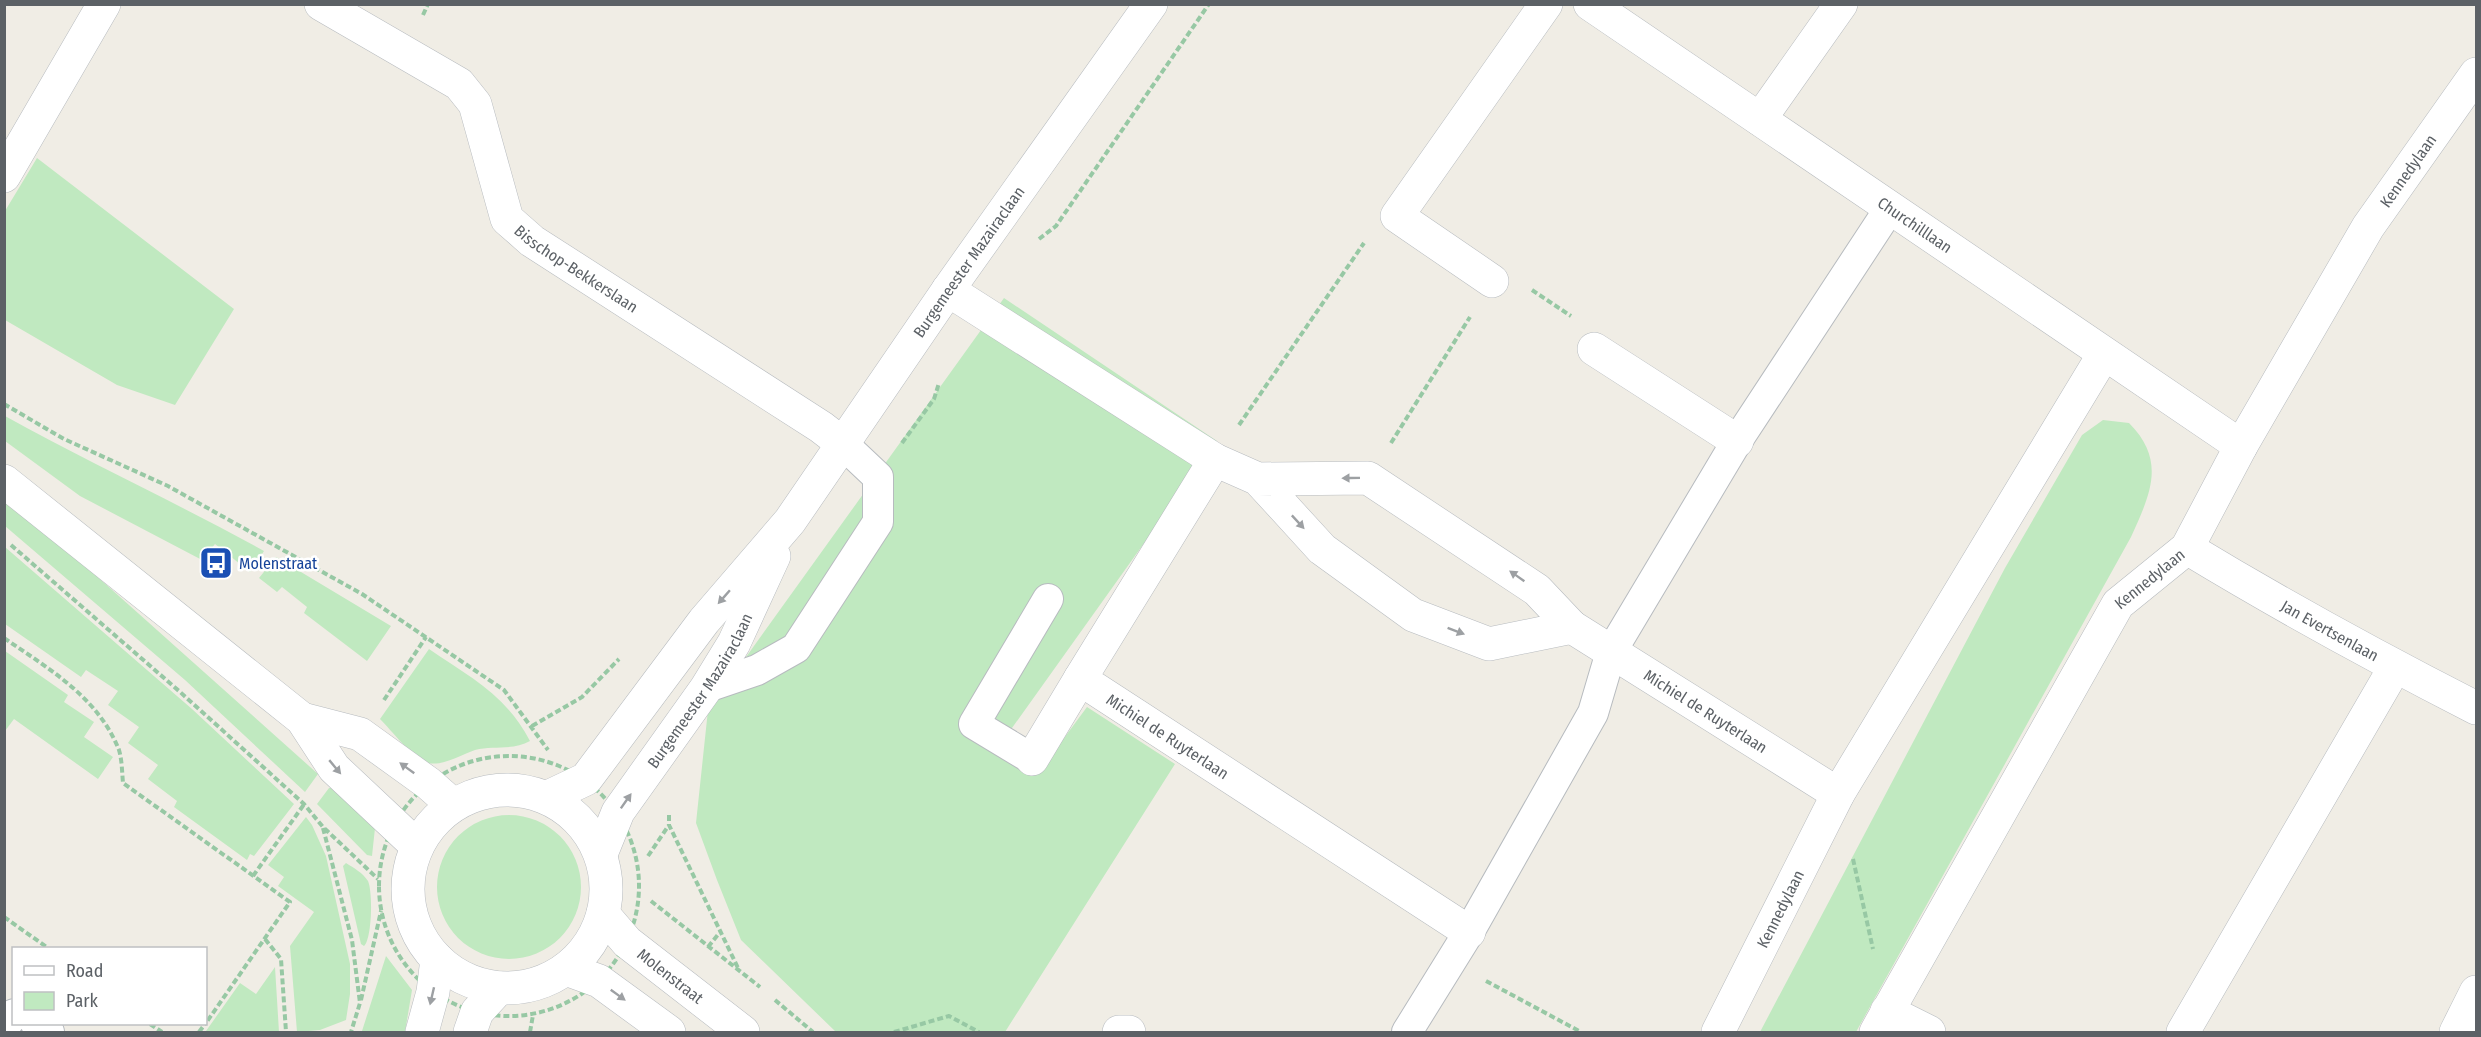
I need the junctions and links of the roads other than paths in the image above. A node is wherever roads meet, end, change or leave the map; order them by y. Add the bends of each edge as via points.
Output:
1 (104, 4) edge
2 (321, 4) edge
3 (1151, 4) edge
4 (1546, 4) edge
5 (1590, 4) edge
6 (1841, 4) edge
7 (2476, 74) edge
8 (1760, 119) junction
9 (4, 176) edge
10 (1890, 208) junction
11 (1492, 281) road end
12 (948, 290) junction
13 (1594, 349) road end
14 (2104, 354) junction
15 (1737, 441) junction
16 (843, 444) junction
17 (2241, 446) junction
18 (1215, 460) junction
19 (1258, 479) junction
20 (4, 481) edge
21 (790, 521) junction
22 (2187, 548) junction
23 (1048, 599) dead end
24 (1572, 627) junction
25 (1611, 652) junction
26 (2395, 667) junction
27 (1080, 679) junction
28 (707, 687) junction
29 (2476, 708) edge
30 (302, 719) junction
31 (1032, 759) joint
32 (1838, 794) junction
33 (548, 797) junction
34 (453, 805) junction
35 (417, 846) junction
36 (601, 854) junction
37 (603, 914) junction
38 (1469, 932) junction
39 (437, 959) junction
40 (566, 969) junction
41 (499, 987) junction
42 (2476, 992) edge
43 (1882, 1022) edge
44 (422, 1032) edge
45 (470, 1032) edge
46 (669, 1032) edge
47 (743, 1032) edge
48 (1119, 1032) edge
49 (1129, 1032) edge
50 (1407, 1032) edge
51 (1718, 1032) edge
52 (1929, 1032) edge
53 (2183, 1032) edge
54 (2456, 1032) edge

1 - 9 street
2 - 16 street, Bisschop-Bekkerslaan via 459,84 475,104 507,219 532,241
3 - 12 street, Burgemeester Mazairaclaan
4 - 11 street via 1397,216
5 - 8 street, Churchilllaan
6 - 8 street
7 - 17 street, Kennedylaan via 2368,227
8 - 10 street, Churchilllaan
10 - 14 street, Churchilllaan
10 - 15 lane
12 - 16 street, Burgemeester Mazairaclaan
12 - 18 street
13 - 15 street
14 - 17 street, Churchilllaan
14 - 32 street, Kennedylaan
15 - 25 lane
16 - 21 street, Burgemeester Mazairaclaan
16 - 28 lane via 878,477 878,522 796,648 757,670
17 - 22 street, Kennedylaan
18 - 19 street
18 - 27 street
24 -> 19 street, Michiel de Ruyterlaan via 1537,590 1368,478
19 -> 24 street via 1322,549 1413,615 1489,644
20 - 30 street
21 - 28 street, Burgemeester Mazairaclaan via 734,643
21 -> 33 street, Burgemeester Mazairaclaan
22 - 26 street, Jan Evertsenlaan
22 - 43 street, Kennedylaan via 2118,604
23 - 31 lane via 974,724
24 - 25 street, Michiel de Ruyterlaan
25 - 32 street, Michiel de Ruyterlaan
25 - 38 lane via 1593,713
26 - 29 street, Jan Evertsenlaan
26 - 53 street
27 - 31 street
27 - 38 street, Michiel de Ruyterlaan
36 -> 28 street, Burgemeester Mazairaclaan via 618,812
34 -> 30 street via 360,734
30 -> 35 street via 334,768
32 - 51 street, Kennedylaan
33 - 34 street via 516,789 483,792
33 - 36 street via 571,811 588,830
34 - 35 street via 433,823
35 - 39 street via 408,893 422,940
36 - 37 street via 607,884
37 - 40 street via 589,944
37 - 47 street, Molenstraat via 627,942
38 - 50 lane
39 - 41 street via 455,974
39 -> 44 street
40 - 41 street via 523,987
40 -> 46 street via 599,981
41 - 45 street via 477,1012
42 - 54 street
43 - 52 street
48 - 49 street

